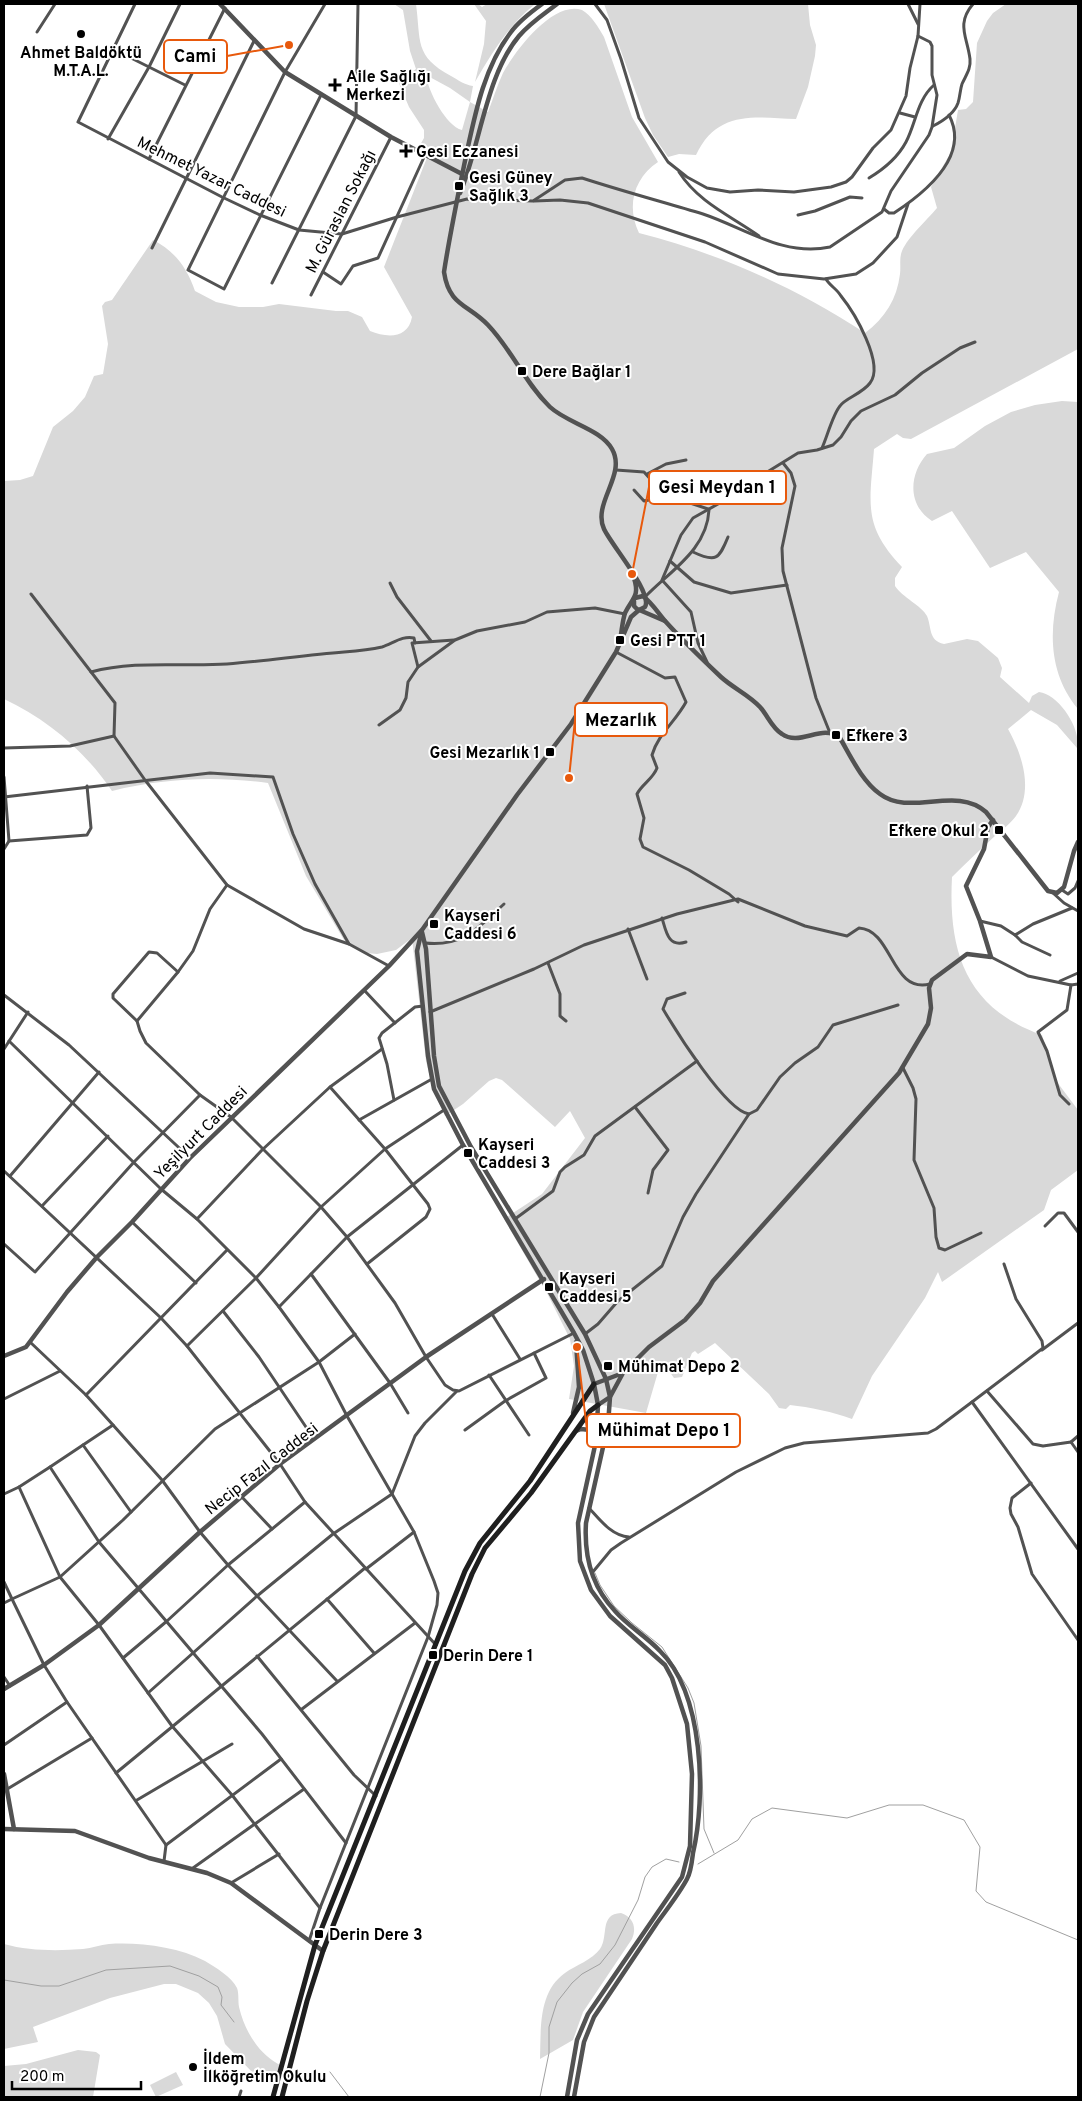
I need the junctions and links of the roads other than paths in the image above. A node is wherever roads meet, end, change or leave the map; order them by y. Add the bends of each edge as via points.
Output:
1 (55, 4) edge
2 (135, 4) edge
3 (180, 4) edge
4 (220, 4) edge
5 (324, 4) edge
6 (358, 4) edge
7 (542, 4) edge
8 (557, 4) edge
9 (908, 4) edge
10 (920, 4) edge
11 (972, 4) edge
12 (594, 5) edge
13 (225, 8) junction
14 (918, 24) junction
15 (37, 32) dead end
16 (918, 36) junction
17 (254, 41) junction
18 (113, 49) junction
19 (148, 67) junction
20 (285, 72) junction
21 (185, 85) junction
22 (934, 85) junction
23 (321, 95) junction
24 (900, 113) junction
25 (950, 115) junction
26 (356, 116) junction
27 (915, 117) junction
28 (932, 126) junction
29 (391, 137) junction
30 (108, 139) junction
31 (425, 155) junction
32 (149, 159) junction
33 (676, 168) junction
34 (462, 174) junction
35 (869, 178) dead end
36 (187, 179) junction
37 (222, 197) junction
38 (862, 198) dead end
39 (456, 201) junction
40 (533, 201) junction
41 (908, 204) junction
42 (884, 209) junction
43 (260, 215) junction
44 (798, 215) dead end
45 (397, 217) junction
46 (298, 230) junction
47 (342, 234) junction
48 (763, 239) junction
49 (152, 248) dead end
50 (323, 272) junction
51 (826, 279) junction
52 (272, 283) dead end
53 (311, 295) dead end
54 (975, 342) dead end
55 (822, 449) junction
56 (686, 460) dead end
57 (783, 463) junction
58 (616, 470) junction
59 (647, 474) junction
60 (634, 490) dead end
61 (669, 496) junction
62 (708, 510) junction
63 (728, 537) dead end
64 (693, 552) junction
65 (670, 561) junction
66 (677, 566) junction
67 (632, 574) junction
68 (662, 580) junction
69 (390, 583) dead end
70 (787, 585) junction
71 (31, 594) dead end
72 (645, 598) junction
73 (635, 599) junction
74 (639, 610) junction
75 (625, 614) junction
76 (665, 621) junction
77 (455, 640) junction
78 (620, 640) junction
79 (415, 642) junction
80 (431, 642) junction
81 (616, 652) junction
82 (418, 667) junction
83 (713, 669) junction
84 (91, 672) junction
85 (378, 725) dead end
86 (830, 732) junction
87 (114, 736) junction
88 (4, 748) edge
89 (4, 778) edge
90 (145, 780) junction
91 (88, 786) junction
92 (5, 797) edge
93 (993, 820) junction
94 (9, 842) junction
95 (1078, 842) edge
96 (4, 849) edge
97 (1078, 881) edge
98 (227, 885) junction
99 (1062, 890) junction
100 (1053, 893) junction
101 (736, 901) junction
102 (504, 904) dead end
103 (1076, 909) edge
104 (662, 918) junction
105 (980, 921) junction
106 (628, 929) junction
107 (422, 930) junction
108 (1015, 935) junction
109 (686, 942) dead end
110 (425, 943) junction
111 (348, 944) junction
112 (1050, 955) dead end
113 (991, 957) junction
114 (548, 962) junction
115 (389, 966) junction
116 (178, 972) junction
117 (1078, 973) edge
118 (646, 979) dead end
119 (1060, 981) junction
120 (930, 984) junction
121 (1078, 984) edge
122 (1071, 985) junction
123 (364, 990) junction
124 (685, 993) dead end
125 (4, 995) edge
126 (898, 1005) dead end
127 (423, 1006) junction
128 (28, 1012) junction
129 (430, 1012) junction
130 (137, 1021) junction
131 (566, 1021) dead end
132 (395, 1023) junction
133 (9, 1041) junction
134 (4, 1049) edge
135 (382, 1049) junction
136 (697, 1061) junction
137 (902, 1068) junction
138 (98, 1072) junction
139 (432, 1079) junction
140 (330, 1087) junction
141 (200, 1094) junction
142 (394, 1100) junction
143 (74, 1103) junction
144 (1070, 1104) dead end
145 (635, 1107) junction
146 (444, 1110) junction
147 (749, 1114) junction
148 (231, 1117) junction
149 (359, 1120) junction
150 (164, 1133) junction
151 (108, 1136) junction
152 (463, 1145) junction
153 (385, 1149) junction
154 (262, 1150) junction
155 (190, 1158) junction
156 (134, 1162) junction
157 (4, 1171) edge
158 (10, 1176) junction
159 (413, 1184) junction
160 (161, 1189) junction
161 (648, 1193) dead end
162 (42, 1206) junction
163 (321, 1208) junction
164 (197, 1219) junction
165 (515, 1219) junction
166 (132, 1222) junction
167 (1044, 1226) dead end
168 (1078, 1232) edge
169 (70, 1233) junction
170 (981, 1233) dead end
171 (348, 1237) junction
172 (4, 1244) edge
173 (227, 1250) junction
174 (97, 1257) junction
175 (367, 1264) junction
176 (1004, 1264) dead end
177 (311, 1274) junction
178 (256, 1278) junction
179 (544, 1279) junction
180 (196, 1283) junction
181 (280, 1307) junction
182 (223, 1311) junction
183 (492, 1314) junction
184 (161, 1318) junction
185 (1078, 1323) edge
186 (574, 1333) junction
187 (355, 1334) junction
188 (585, 1334) junction
189 (30, 1342) junction
190 (187, 1346) junction
191 (1041, 1350) junction
192 (534, 1353) junction
193 (4, 1356) edge
194 (426, 1357) junction
195 (520, 1359) junction
196 (319, 1362) junction
197 (60, 1371) junction
198 (623, 1373) junction
199 (489, 1375) junction
200 (606, 1379) junction
201 (390, 1383) junction
202 (594, 1384) junction
203 (280, 1387) junction
204 (457, 1390) junction
205 (987, 1391) junction
206 (86, 1395) junction
207 (610, 1397) junction
208 (4, 1399) edge
209 (505, 1401) junction
210 (972, 1402) junction
211 (598, 1405) junction
212 (240, 1412) junction
213 (408, 1413) dead end
214 (347, 1416) junction
215 (569, 1423) junction
216 (113, 1425) junction
217 (465, 1430) dead end
218 (573, 1434) junction
219 (529, 1435) dead end
220 (1078, 1436) edge
221 (315, 1439) junction
222 (596, 1441) junction
223 (1071, 1442) junction
224 (83, 1445) junction
225 (1076, 1447) edge
226 (1078, 1452) edge
227 (280, 1464) junction
228 (50, 1467) junction
229 (162, 1480) junction
230 (1030, 1483) junction
231 (19, 1487) junction
232 (4, 1494) edge
233 (392, 1494) junction
234 (241, 1496) junction
235 (305, 1502) junction
236 (588, 1508) junction
237 (131, 1512) junction
238 (272, 1529) junction
239 (200, 1532) junction
240 (414, 1532) junction
241 (333, 1534) junction
242 (632, 1537) junction
243 (99, 1542) junction
244 (1078, 1549) edge
245 (228, 1564) junction
246 (365, 1568) junction
247 (592, 1573) junction
248 (60, 1577) junction
249 (4, 1582) edge
250 (137, 1588) junction
251 (257, 1596) junction
252 (12, 1599) junction
253 (327, 1599) junction
254 (4, 1603) edge
255 (167, 1621) junction
256 (415, 1623) junction
257 (99, 1625) junction
258 (290, 1630) junction
259 (428, 1637) junction
260 (1078, 1640) edge
261 (436, 1645) junction
262 (374, 1653) junction
263 (194, 1654) junction
264 (257, 1656) junction
265 (123, 1658) junction
266 (44, 1665) junction
267 (4, 1677) edge
268 (337, 1681) junction
269 (10, 1686) junction
270 (221, 1686) junction
271 (4, 1689) edge
272 (148, 1693) junction
273 (67, 1702) junction
274 (302, 1709) junction
275 (172, 1726) junction
276 (92, 1738) junction
277 (232, 1744) dead end
278 (4, 1745) edge
279 (281, 1759) junction
280 (202, 1762) junction
281 (116, 1773) junction
282 (4, 1774) edge
283 (368, 1788) junction
284 (304, 1789) junction
285 (5, 1790) edge
286 (232, 1795) junction
287 (376, 1796) junction
288 (137, 1800) junction
289 (255, 1823) junction
290 (4, 1829) edge
291 (14, 1829) junction
292 (346, 1844) junction
293 (166, 1845) junction
294 (279, 1854) junction
295 (164, 1861) junction
296 (193, 1868) junction
297 (231, 1883) junction
298 (320, 1908) junction
299 (309, 1941) junction
300 (315, 1945) junction
301 (323, 1952) junction
302 (241, 2091) dead end
303 (239, 2097) edge
304 (274, 2097) edge
305 (282, 2097) edge
306 (567, 2097) edge
307 (574, 2097) edge

1 - 15 street
2 - 18 street
3 - 19 street
4 - 13 street
5 - 20 street
6 - 26 street
7 - 34 street via 511,32 496,56 474,116
8 - 39 street via 518,37 504,60 483,118 470,170
9 - 14 street
10 - 14 street
11 - 25 street via 966,12 963,28 970,70
12 - 33 street via 607,20 639,118 668,162
13 - 17 street
13 - 21 street
14 - 16 street
16 - 22 street via 932,46
16 - 24 street
17 - 20 street
17 - 36 street
18 - 19 street
18 - 30 street, Mehmet Yazar Caddesi via 78,122
19 - 21 street
19 - 30 street
20 - 23 street
20 - 37 street
21 - 32 street
22 - 27 street
22 - 28 street via 937,95
23 - 26 street
23 - 43 street
24 - 27 street
24 - 33 street via 891,130 852,177 831,187 805,192 720,192 697,184
25 - 28 street
25 - 41 street via 954,139 949,158 931,184
26 - 29 street
26 - 46 street
27 - 35 street via 899,152
28 - 42 street via 922,147 891,191
29 - 31 street
29 - 47 street, M. Güraslan Sokağı
30 - 32 street, Mehmet Yazar Caddesi
31 - 34 street
31 - 45 street
32 - 36 street, Mehmet Yazar Caddesi
33 - 48 street via 689,187 704,200
34 - 39 street
36 - 37 street, Mehmet Yazar Caddesi
36 - 49 street
37 - 43 street, Mehmet Yazar Caddesi
37 - 43 street via 188,270 224,288
38 - 44 street via 850,197
39 - 40 street, Mehmet Yazar Caddesi via 484,198
39 - 45 street, Mehmet Yazar Caddesi
39 - 58 street via 444,272 450,294 488,324 529,383 551,408 607,441 615,455
40 - 48 street via 565,180 582,178 706,215
40 - 51 street, Mehmet Yazar Caddesi via 588,203 705,242 778,274
41 - 42 street via 894,213
41 - 51 street, Mehmet Yazar Caddesi via 897,237 874,263 856,274
42 - 48 street via 830,247 796,248
43 - 46 street, Mehmet Yazar Caddesi
45 - 47 street, Mehmet Yazar Caddesi
45 - 50 street via 378,258 353,266 341,284
46 - 47 street, Mehmet Yazar Caddesi
46 - 52 street
47 - 50 street, M. Güraslan Sokağı
50 - 53 street, M. Güraslan Sokağı
51 - 55 street via 843,297 861,328 874,372 873,380 865,389 839,407
54 - 55 street via 922,372 895,395 861,411 837,443
55 - 57 street via 798,453
56 - 59 street via 666,464
57 - 62 street
57 - 70 street via 791,473 794,486 782,553
58 - 59 street
58 - 67 street via 602,512 602,524
59 - 61 street
60 - 61 street via 646,501
61 - 62 street
62 - 64 street via 704,533
62 - 65 street via 689,522
63 - 64 street via 721,555 716,558 706,558
64 - 66 street
65 - 66 street
65 - 68 street
66 - 68 street
66 - 70 street via 694,582 731,593
67 - 72 street via 643,588
67 - 73 street via 636,586
68 - 72 street
68 - 83 street via 691,612 698,643
69 - 80 street
70 - 86 street via 816,698
71 - 84 street
72 - 73 street
72 - 74 street via 646,606
72 - 76 street
73 - 74 street via 634,606
73 - 75 street
74 - 76 street
74 - 78 street
75 - 77 street via 595,608 547,612 525,622 477,631
75 - 78 street
76 - 83 street
77 - 80 street
77 - 82 street
78 - 81 street, Yeşilyurt Caddesi
79 - 80 street
79 - 82 street via 412,643
79 - 84 street via 411,637 357,651 226,664 113,667
81 - 101 street via 666,678 675,677 686,702 658,740 652,755 657,768 655,774 637,794 644,818 640,839 643,847 689,870
81 - 107 street, Yeşilyurt Caddesi via 571,724
82 - 85 street via 408,682 400,710
83 - 86 street via 760,707 783,735 790,738
84 - 87 street via 115,703
86 - 93 street via 840,738 866,779 880,794 895,802 965,801 979,806
87 - 88 street via 70,746
87 - 90 street
89 - 92 street
90 - 91 street
90 - 98 street
90 - 111 street via 210,772 273,777 315,884
91 - 92 street
91 - 94 street via 91,828 87,835
92 - 94 street
93 - 100 street via 1044,887
93 - 105 street via 988,827 984,849 966,886
94 - 96 street
95 - 99 street
97 - 99 street via 1068,894
98 - 111 street via 304,929
98 - 116 street via 210,909 193,951
99 - 100 street
100 - 103 street
101 - 104 street
101 - 120 street via 746,901 775,916 829,933 847,936 859,928 866,929 883,945 903,977 917,984
102 - 110 street via 470,935 447,944
103 - 108 street via 1033,924
104 - 106 street
104 - 109 street via 670,940 679,944
105 - 108 street via 1001,926
105 - 113 street
106 - 114 street
106 - 118 street
107 - 110 street
107 - 115 street, Yeşilyurt Caddesi
107 - 127 street via 417,951
108 - 112 street via 1022,942
110 - 129 street
111 - 115 street
113 - 119 street via 1028,976
113 - 120 street via 967,954
114 - 129 street
114 - 131 street via 560,994 560,1016
115 - 123 street, Yeşilyurt Caddesi
116 - 130 street
116 - 130 street via 157,953 149,952 118,987 113,998
117 - 119 street
119 - 122 street
120 - 137 street via 929,1020
121 - 122 street
122 - 144 street via 1067,1010 1038,1032 1060,1095
123 - 132 street
123 - 148 street, Yeşilyurt Caddesi
124 - 136 street via 667,999 663,1009
125 - 128 street
126 - 147 street via 833,1025 818,1047 780,1077 757,1110
127 - 132 street via 415,1007
127 - 139 street
128 - 133 street
128 - 138 street
129 - 165 street via 439,1086
130 - 141 street via 146,1043
132 - 135 street via 380,1036
133 - 134 street
133 - 143 street
135 - 140 street
135 - 142 street
136 - 145 street
136 - 147 street via 735,1107
137 - 170 street via 915,1095 914,1160 934,1208 939,1248 945,1250
137 - 198 street via 713,1281 685,1320 649,1347
138 - 143 street
138 - 150 street
139 - 142 street
139 - 146 street
140 - 149 street
140 - 154 street
141 - 148 street
141 - 150 street
142 - 149 street
143 - 151 street
143 - 158 street
145 - 161 street via 668,1150 653,1170
145 - 165 street via 595,1136 584,1155 560,1172 553,1191
146 - 152 street
146 - 153 street
147 - 188 street via 696,1194 662,1266 618,1301
148 - 154 street
148 - 155 street, Yeşilyurt Caddesi
149 - 153 street
150 - 155 street
150 - 156 street
151 - 156 street
151 - 162 street
152 - 159 street
152 - 179 street
153 - 159 street
153 - 163 street
154 - 163 street
154 - 164 street
155 - 160 street, Yeşilyurt Caddesi
156 - 160 street
156 - 169 street
157 - 158 street
158 - 162 street
159 - 171 street
159 - 175 street via 428,1204 429,1214
160 - 164 street
160 - 166 street, Yeşilyurt Caddesi
162 - 169 street
163 - 171 street
163 - 178 street
164 - 173 street
165 - 188 street
166 - 174 street, Yeşilyurt Caddesi
166 - 180 street
167 - 168 street via 1062,1212
169 - 172 street via 35,1272
169 - 174 street
171 - 175 street
171 - 177 street
173 - 178 street
173 - 180 street
174 - 184 street
174 - 189 street, Yeşilyurt Caddesi
175 - 194 street via 395,1303
176 - 191 street via 1016,1299 1043,1343
177 - 181 street
177 - 187 street
178 - 181 street
178 - 182 street
179 - 183 street, Necip Fazıl Caddesi
179 - 186 street
180 - 184 street
181 - 196 street
182 - 190 street
182 - 203 street
183 - 194 street, Necip Fazıl Caddesi
183 - 195 street
184 - 190 street
184 - 206 street
185 - 191 street
186 - 192 street
186 - 202 street
186 - 215 street via 579,1387
187 - 196 street
187 - 201 street
188 - 200 street
189 - 193 street, Yeşilyurt Caddesi via 26,1347
189 - 197 street
190 - 212 street
191 - 205 street
192 - 195 street
192 - 209 street via 546,1378
194 - 201 street, Necip Fazıl Caddesi
194 - 204 street via 445,1385
195 - 199 street
196 - 203 street
196 - 214 street
197 - 206 street
197 - 208 street
198 - 200 street
198 - 207 street
199 - 204 street
199 - 209 street
200 - 202 street
200 - 207 street
201 - 213 street
201 - 214 street, Necip Fazıl Caddesi
202 - 211 street
202 - 215 main road
203 - 212 street
203 - 221 street
204 - 233 street via 415,1436
205 - 210 street
205 - 223 street via 1033,1444 1043,1446
206 - 216 street
207 - 211 street
207 - 236 street via 608,1425
209 - 217 street
209 - 219 street
210 - 230 street
210 - 242 street via 928,1433 804,1443 785,1448 736,1472
211 - 218 main road
211 - 222 street
212 - 227 street
212 - 229 street via 215,1429
214 - 221 street, Necip Fazıl Caddesi
214 - 233 street
215 - 261 main road via 530,1481 472,1556
216 - 224 street
216 - 229 street
218 - 222 street via 581,1429 590,1430
218 - 301 main road via 531,1493 485,1548 472,1574
220 - 223 street
221 - 227 street, Necip Fazıl Caddesi
222 - 306 street via 578,1523 580,1561 591,1590 610,1616 665,1665 678,1690 691,1749 690,1846 682,1877 588,2014 582,2027
223 - 225 street
224 - 228 street
224 - 237 street
225 - 226 street
227 - 234 street, Necip Fazıl Caddesi
227 - 235 street
228 - 231 street
228 - 243 street
229 - 237 street
229 - 239 street
230 - 244 street
230 - 260 street via 1012,1498 1011,1514 1032,1574
231 - 232 street
231 - 248 street
233 - 240 street
233 - 241 street
234 - 238 street
234 - 239 street, Necip Fazıl Caddesi
235 - 238 street
235 - 241 street
236 - 242 street via 619,1536
236 - 247 street via 585,1538
237 - 243 street
238 - 245 street
239 - 245 street
239 - 250 street, Necip Fazıl Caddesi
240 - 246 street
240 - 259 street via 438,1593
241 - 246 street
241 - 251 street
242 - 247 street via 611,1550
243 - 248 street
243 - 250 street
245 - 251 street
245 - 255 street
246 - 253 street
246 - 256 street
247 - 307 street via 604,1598 660,1650 685,1688 698,1749 698,1827 688,1878 588,2029
248 - 252 street
248 - 257 street
249 - 252 street
250 - 255 street
250 - 257 street, Necip Fazıl Caddesi
251 - 258 street
251 - 263 street
252 - 254 street
252 - 266 street
253 - 258 street
253 - 262 street
255 - 263 street
255 - 265 street
256 - 259 street
256 - 262 street
257 - 265 street
257 - 266 street, Necip Fazıl Caddesi
258 - 264 street
258 - 268 street
259 - 261 street
259 - 283 street
261 - 287 main road
262 - 268 street
263 - 270 street
263 - 272 street
264 - 270 street
264 - 274 street
265 - 272 street
266 - 269 street, Necip Fazıl Caddesi
266 - 273 street
267 - 269 street
268 - 274 street
269 - 271 street, Necip Fazıl Caddesi
270 - 275 street
270 - 279 street
272 - 275 street
273 - 276 street
273 - 278 street
274 - 283 street
275 - 280 street
275 - 281 street
276 - 281 street
276 - 285 street
277 - 280 street
279 - 284 street
279 - 286 street
280 - 286 street
280 - 288 street
281 - 288 street
282 - 285 street
283 - 287 street
283 - 292 street
284 - 289 street
284 - 292 street
285 - 291 street
286 - 289 street
286 - 293 street
287 - 300 main road
288 - 293 street
289 - 294 street
289 - 296 street
290 - 291 street
291 - 295 street via 75,1831
292 - 298 street
293 - 295 street
294 - 297 street
294 - 298 street
295 - 296 street
296 - 297 street
297 - 299 street
298 - 299 street
299 - 300 street
300 - 301 street
300 - 304 main road
301 - 305 main road via 304,2009
302 - 303 street

